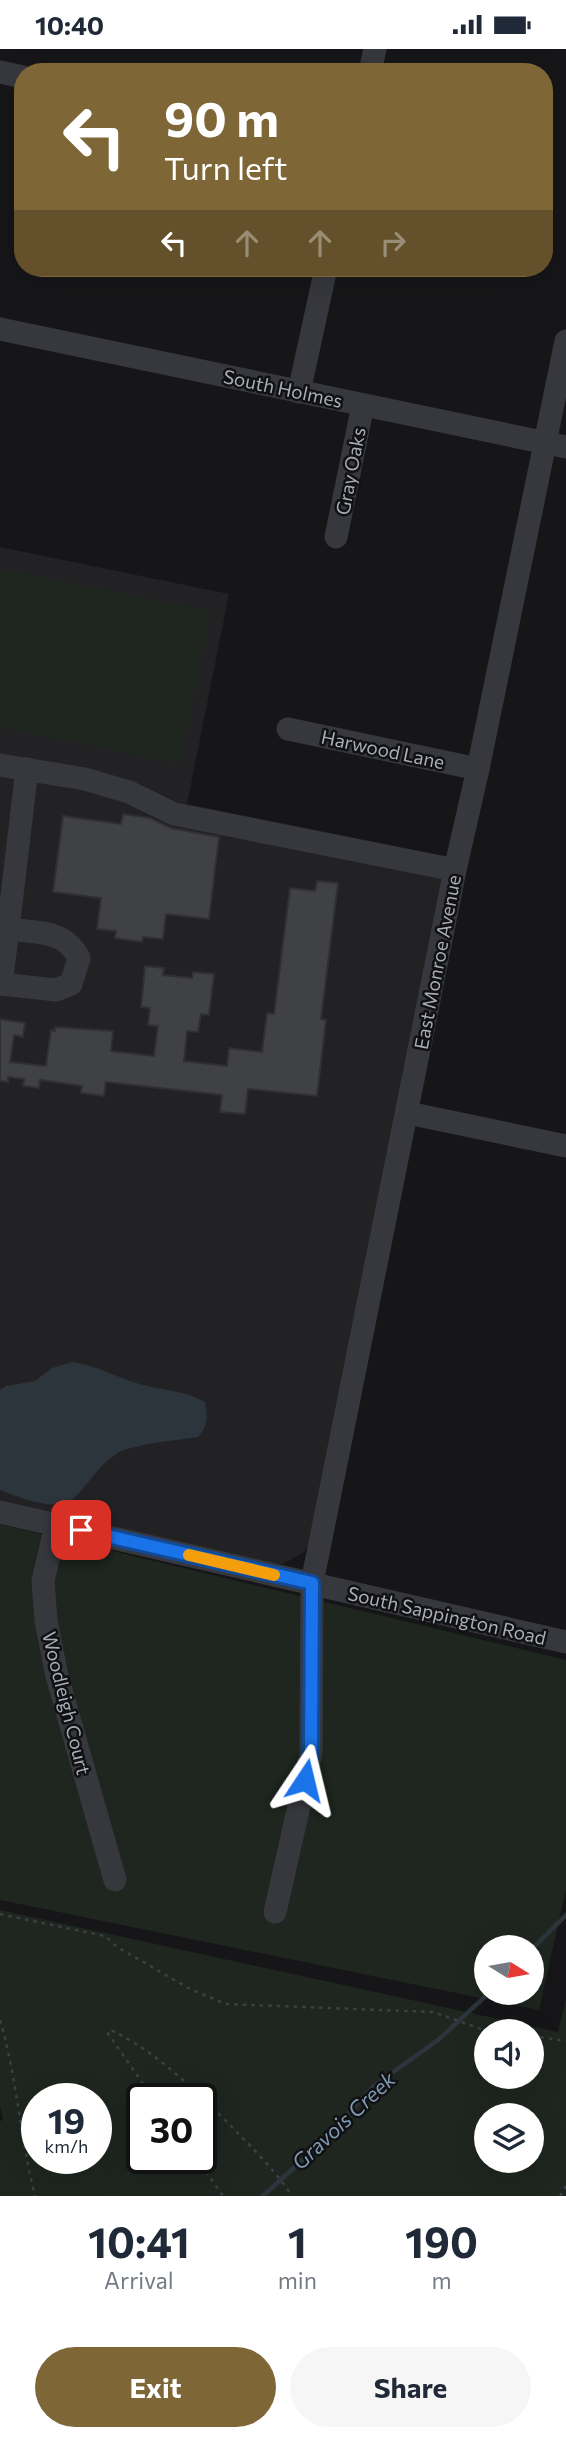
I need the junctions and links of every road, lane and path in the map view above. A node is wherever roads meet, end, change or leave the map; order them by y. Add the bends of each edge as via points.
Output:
1 (324, 277) edge
2 (0, 329) edge
3 (566, 341) edge
4 (299, 392) junction
5 (363, 405) junction
6 (555, 445) edge
7 (336, 537) dead end
8 (288, 729) dead end
9 (0, 765) edge
10 (27, 769) junction
11 (478, 769) junction
12 (455, 870) junction
13 (8, 929) junction
14 (1, 984) edge
15 (408, 1113) junction
16 (566, 1146) edge
17 (0, 1512) edge
18 (56, 1525) junction
19 (312, 1583) junction
20 (566, 1642) edge
21 (115, 1880) dead end
22 (275, 1912) dead end
23 (0, 1914) edge
24 (0, 2020) edge
25 (474, 2027) edge
26 (544, 2038) edge
27 (566, 2041) edge
28 (142, 2083) edge
29 (187, 2083) edge
30 (217, 2114) edge
31 (207, 2174) edge
32 (566, 2186) edge
33 (35, 2196) edge
34 (223, 2196) edge
35 (292, 2196) edge
36 (560, 2196) edge

1 - 4 street
2 - 4 street, South Holmes
3 - 6 street, East Monroe Avenue
4 - 5 street, South Holmes
5 - 6 street, South Holmes
5 - 7 street, Gray Oaks
6 - 11 street, East Monroe Avenue
8 - 11 street, Harwood Lane
9 - 10 street
10 - 12 street via 129,792 174,814
10 - 13 street
11 - 12 street, East Monroe Avenue
12 - 15 street, East Monroe Avenue
13 - 14 street
13 - 14 street via 65,939 79,958 71,984 56,990
15 - 16 street
15 - 19 street, East Monroe Avenue
17 - 18 street, South Sappington Road
18 - 19 street, South Sappington Road
18 - 21 street, Woodleigh Court via 43,1581 46,1621 57,1676
19 - 20 street, South Sappington Road
19 - 22 street, East Monroe Avenue via 311,1753
23 - 25 path via 106,1936 192,1990 226,2004 433,2012
24 - 33 path
26 - 27 path
28 - 29 path via 107,2032 128,2038
30 - 35 path
31 - 34 path
32 - 36 path

